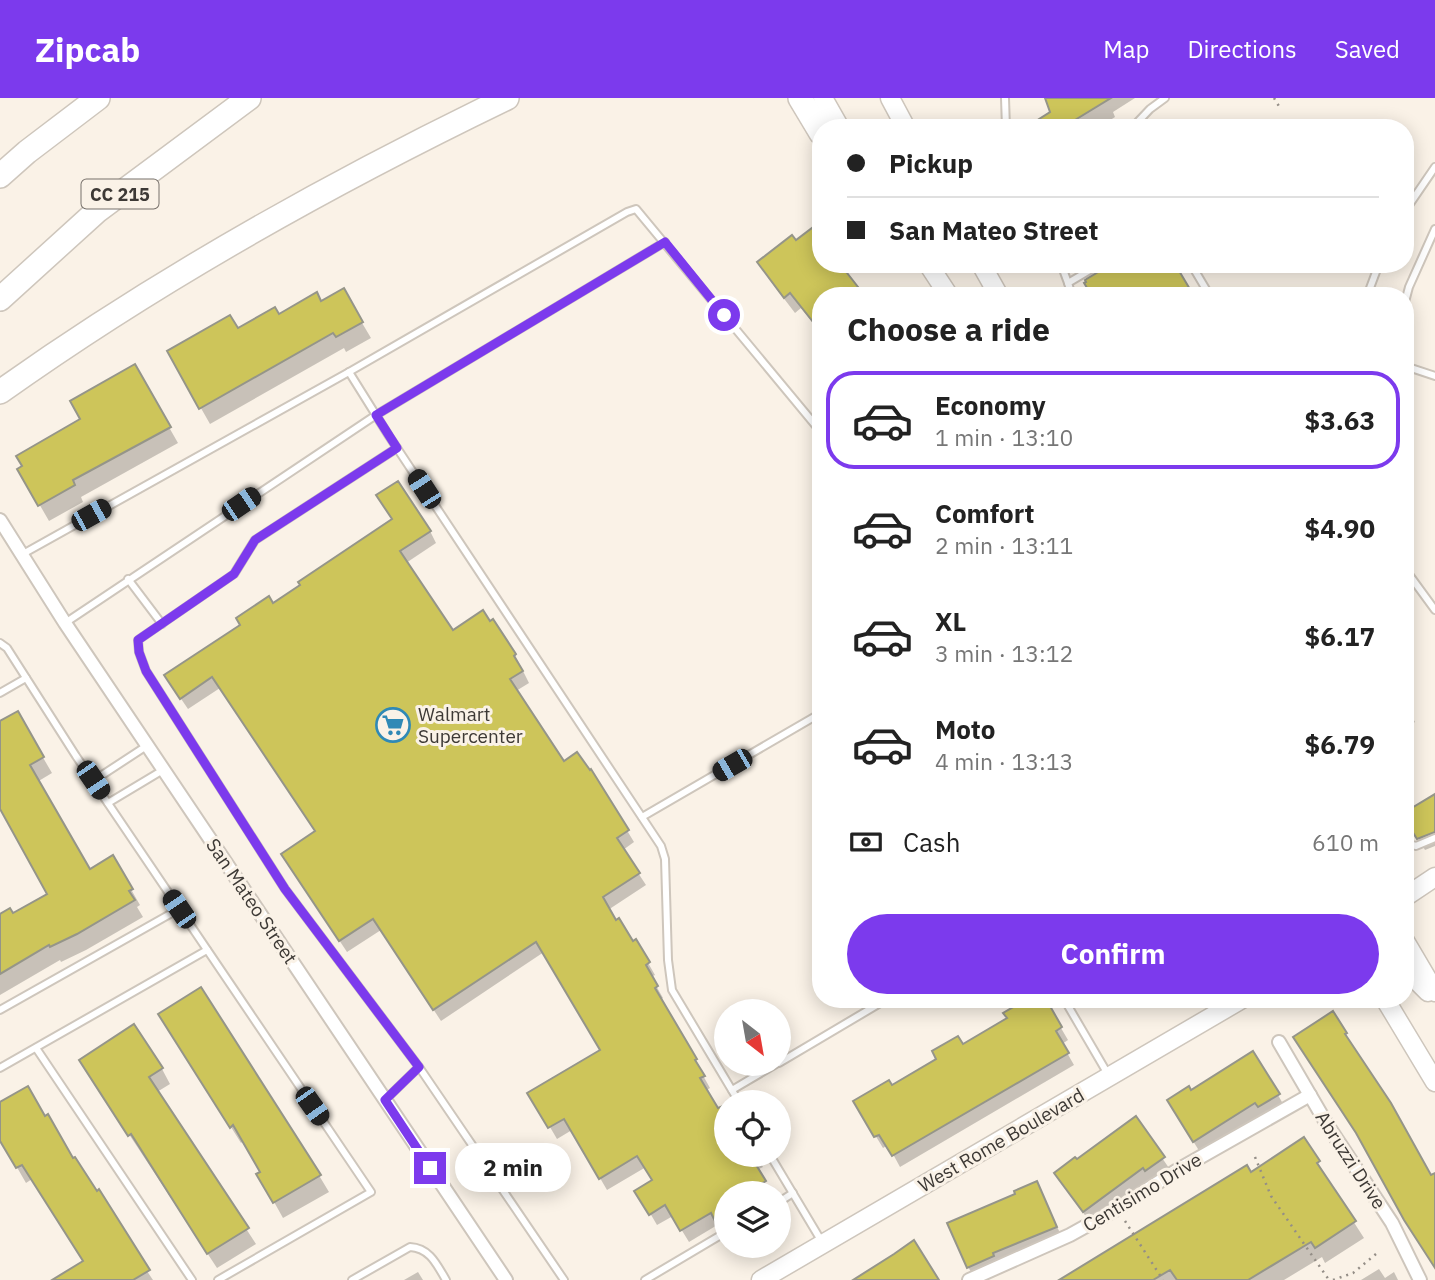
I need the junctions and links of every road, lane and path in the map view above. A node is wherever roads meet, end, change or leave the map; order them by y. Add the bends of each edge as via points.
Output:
1 (98, 98) edge
2 (249, 98) edge
3 (508, 98) edge
4 (800, 98) edge
5 (823, 98) edge
6 (890, 98) edge
7 (1005, 98) edge
8 (1165, 98) edge
9 (1274, 98) edge
10 (1280, 108) dead end
11 (813, 119) edge
12 (835, 119) edge
13 (901, 119) edge
14 (1006, 119) edge
15 (1141, 119) edge
16 (1435, 167) edge
17 (0, 176) edge
18 (1414, 198) edge
19 (1435, 229) edge
20 (665, 242) junction
21 (1064, 273) edge
22 (1085, 273) edge
23 (1068, 283) junction
24 (1069, 287) edge
25 (1409, 287) edge
26 (0, 299) edge
27 (1414, 369) edge
28 (349, 372) junction
29 (1435, 376) edge
30 (0, 392) edge
31 (376, 415) junction
32 (812, 421) edge
33 (397, 448) junction
34 (0, 520) edge
35 (21, 555) junction
36 (128, 579) junction
37 (1414, 579) edge
38 (1435, 610) edge
39 (65, 624) junction
40 (162, 624) junction
41 (0, 643) edge
42 (26, 678) junction
43 (0, 692) edge
44 (812, 718) edge
45 (148, 745) junction
46 (164, 769) junction
47 (93, 780) junction
48 (108, 803) junction
49 (642, 817) junction
50 (1435, 838) edge
51 (1414, 845) edge
52 (1435, 877) edge
53 (1414, 891) edge
54 (179, 909) junction
55 (207, 950) junction
56 (1414, 957) edge
57 (1414, 978) edge
58 (1435, 992) edge
59 (1435, 999) edge
60 (872, 1008) edge
61 (1068, 1008) edge
62 (1227, 1008) edge
63 (1390, 1008) edge
64 (0, 1010) edge
65 (1279, 1042) dead end
66 (36, 1048) junction
67 (791, 1055) edge
68 (419, 1067) junction
69 (0, 1068) edge
70 (756, 1076) edge
71 (1110, 1077) junction
72 (1435, 1082) edge
73 (732, 1090) joint
74 (1310, 1095) junction
75 (385, 1100) junction
76 (1255, 1157) dead end
77 (777, 1167) edge
78 (793, 1193) joint
79 (1125, 1220) dead end
80 (714, 1239) edge
81 (823, 1244) junction
82 (1376, 1254) dead end
83 (999, 1274) edge
84 (192, 1280) edge
85 (218, 1280) edge
86 (352, 1280) edge
87 (446, 1280) edge
88 (506, 1280) edge
89 (564, 1280) edge
90 (645, 1280) edge
91 (761, 1280) edge
92 (969, 1280) edge
93 (1163, 1280) edge
94 (1331, 1280) edge
95 (1420, 1280) edge

1 - 17 highway
2 - 26 highway, CC 215 via 97,212
3 - 30 highway via 225,247 128,305
4 - 11 highway
5 - 12 street
6 - 13 street
7 - 14 lane
8 - 15 lane
9 - 10 path
16 - 18 lane
19 - 25 lane
20 - 28 lane via 636,209 628,212
20 - 31 lane
20 - 32 lane
21 - 23 lane
22 - 23 lane
23 - 24 lane
27 - 29 lane
28 - 31 lane
28 - 35 lane
31 - 33 lane
31 - 36 lane
33 - 40 lane via 255,540 234,574
33 - 49 lane
34 - 35 street, San Mateo Street
35 - 39 street, San Mateo Street
36 - 39 lane
36 - 40 lane
37 - 38 lane
39 - 45 street, San Mateo Street
40 - 68 lane via 138,640 146,671 285,889
41 - 42 lane
42 - 43 lane
42 - 47 lane
44 - 49 lane
45 - 46 street, San Mateo Street
45 - 47 lane
46 - 48 lane
46 - 75 street, San Mateo Street
47 - 48 lane
48 - 54 lane
49 - 73 lane via 666,859 672,990
50 - 51 lane
52 - 53 street
54 - 55 lane
54 - 64 lane
55 - 66 lane
55 - 85 lane via 371,1192
56 - 58 street
57 - 59 street
60 - 67 lane
61 - 71 lane
62 - 71 street, West Rome Boulevard
63 - 72 street
65 - 74 street, Abruzzi Drive
66 - 69 lane
66 - 84 lane
68 - 75 lane
68 - 89 lane
70 - 73 lane
71 - 81 street, West Rome Boulevard
74 - 83 street, Centisimo Drive
74 - 95 street, Abruzzi Drive via 1391,1223
75 - 88 street, San Mateo Street
76 - 94 path via 1271,1196
77 - 78 lane
78 - 81 lane
79 - 93 path
80 - 90 lane
81 - 91 street, West Rome Boulevard
82 - 94 path via 1353,1273
83 - 92 street, Centisimo Drive
86 - 87 lane via 410,1247 430,1255

